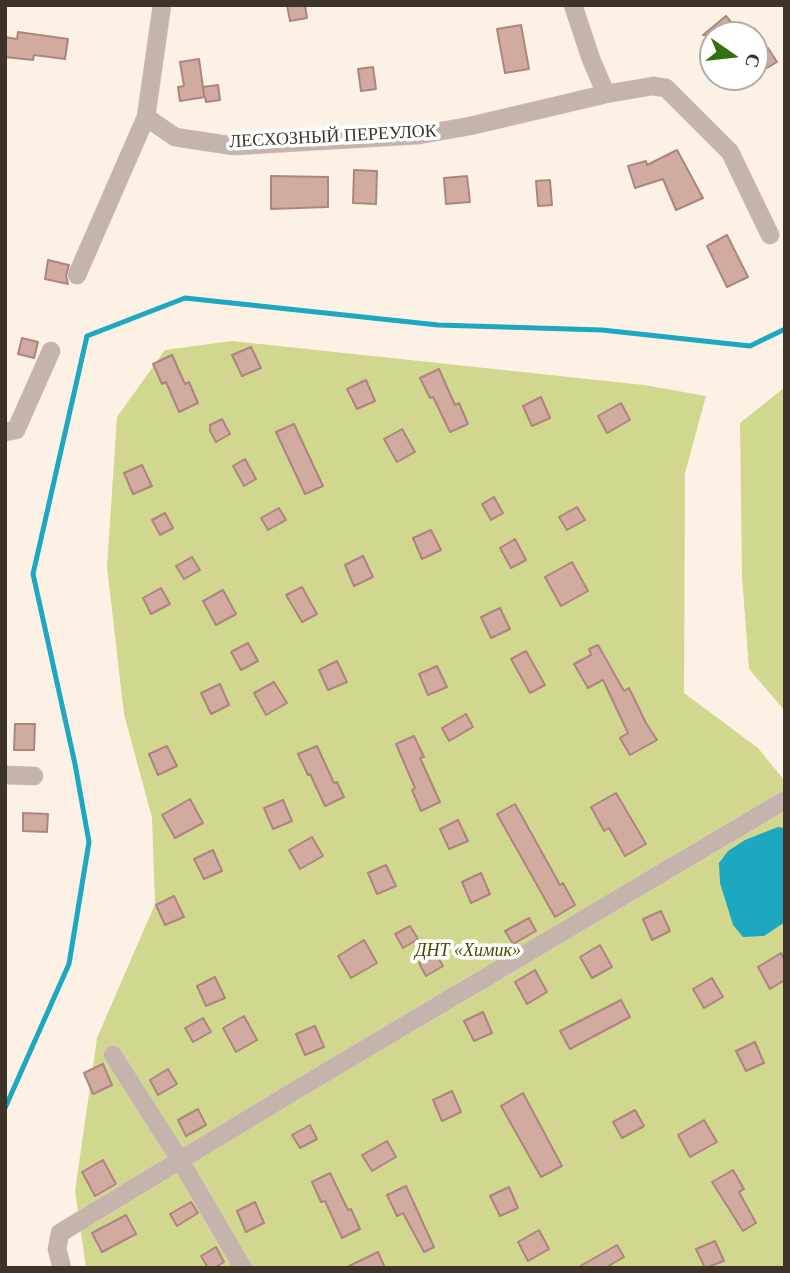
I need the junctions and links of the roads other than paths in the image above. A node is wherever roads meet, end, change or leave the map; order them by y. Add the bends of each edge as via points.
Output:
1 (162, 5) edge
2 (573, 5) edge
3 (606, 94) junction
4 (146, 117) junction
5 (770, 235) dead end
6 (76, 275) dead end
7 (51, 351) dead end
8 (11, 431) edge
9 (5, 775) edge
10 (34, 776) dead end
11 (785, 800) edge
12 (113, 1055) dead end
13 (180, 1160) junction
14 (62, 1268) edge
15 (243, 1268) edge

1 - 4 street
2 - 3 street
3 - 4 street, ЛЕСХОЗНЫЙ ПЕРЕУЛОК via 419,135 234,146 175,137
3 - 5 street, ЛЕСХОЗНЫЙ ПЕРЕУЛОК via 653,86 672,93 730,152
4 - 6 street
7 - 8 street
9 - 10 street
11 - 13 street
12 - 13 street
13 - 14 street via 60,1233 57,1249
13 - 15 street

